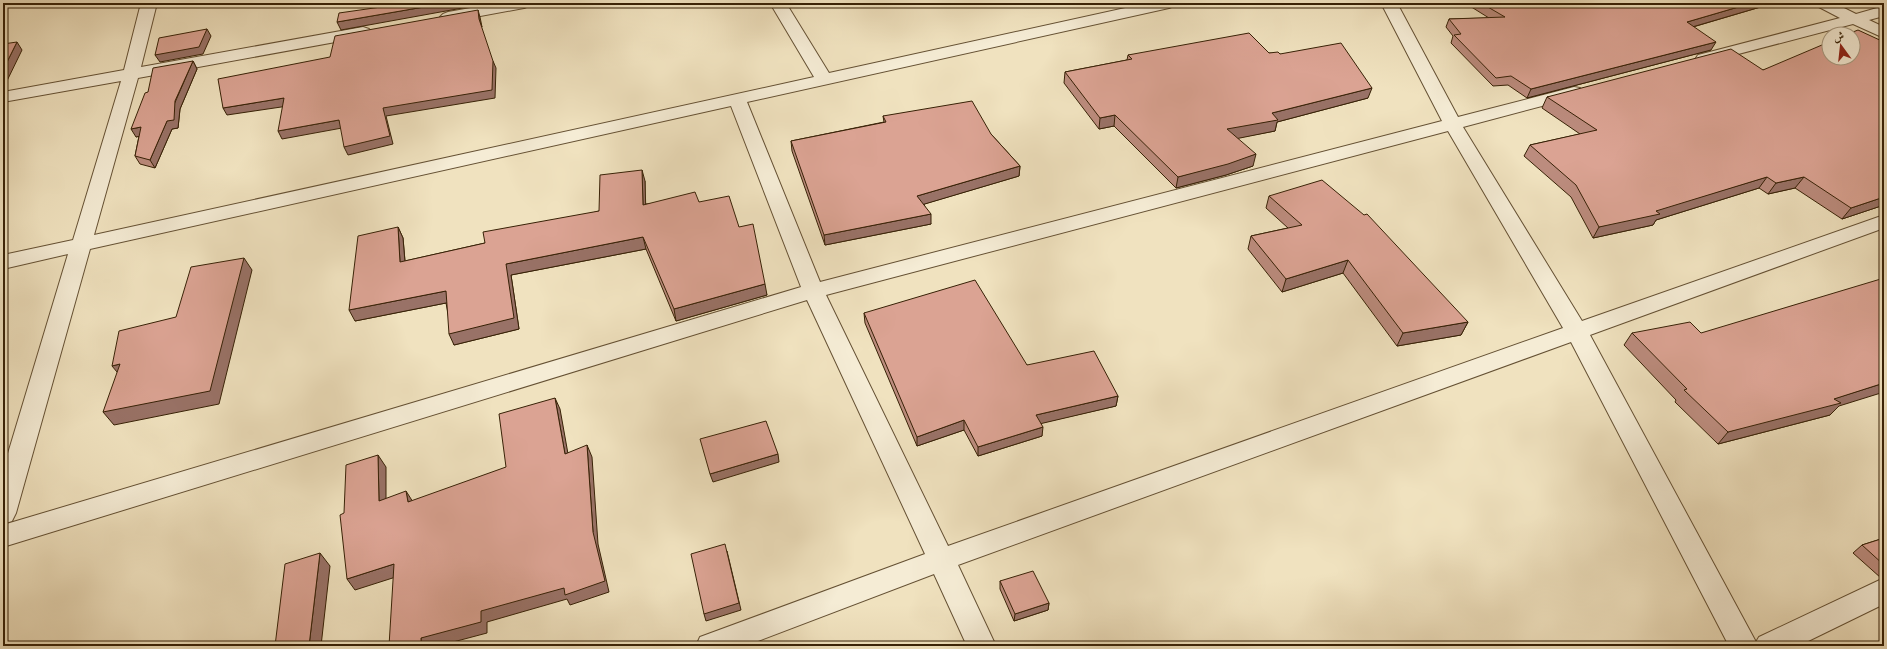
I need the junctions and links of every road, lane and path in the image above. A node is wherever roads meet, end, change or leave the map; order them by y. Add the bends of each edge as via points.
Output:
1 (149, 3) edge
2 (524, 3) edge
3 (778, 3) edge
4 (1169, 3) edge
5 (1389, 3) edge
6 (1822, 3) edge
7 (1884, 11) edge
8 (430, 20) edge
9 (1855, 20) junction
10 (375, 30) edge
11 (1884, 33) edge
12 (1688, 63) edge
13 (131, 74) junction
14 (823, 78) junction
15 (1589, 88) edge
16 (3, 97) edge
17 (737, 98) junction
18 (1452, 123) junction
19 (1884, 221) edge
20 (81, 244) junction
21 (3, 262) edge
22 (813, 291) junction
23 (1577, 332) junction
24 (3, 513) edge
25 (3, 536) edge
26 (941, 558) junction
27 (1884, 590) edge
28 (710, 646) edge
29 (982, 646) edge
30 (1744, 646) edge
31 (1769, 646) edge

1 - 13 street
2 - 8 street
3 - 14 street
4 - 14 street
5 - 18 street
6 - 9 street
7 - 9 street
9 - 11 street
9 - 12 street
10 - 13 street
13 - 16 street
13 - 20 street
14 - 17 street
15 - 18 street
17 - 20 street
17 - 22 street
18 - 22 street
18 - 23 street
19 - 23 street
20 - 21 street
20 - 24 street
22 - 25 street
22 - 26 street
23 - 26 street
23 - 30 street
26 - 28 street
26 - 29 street
27 - 31 street

